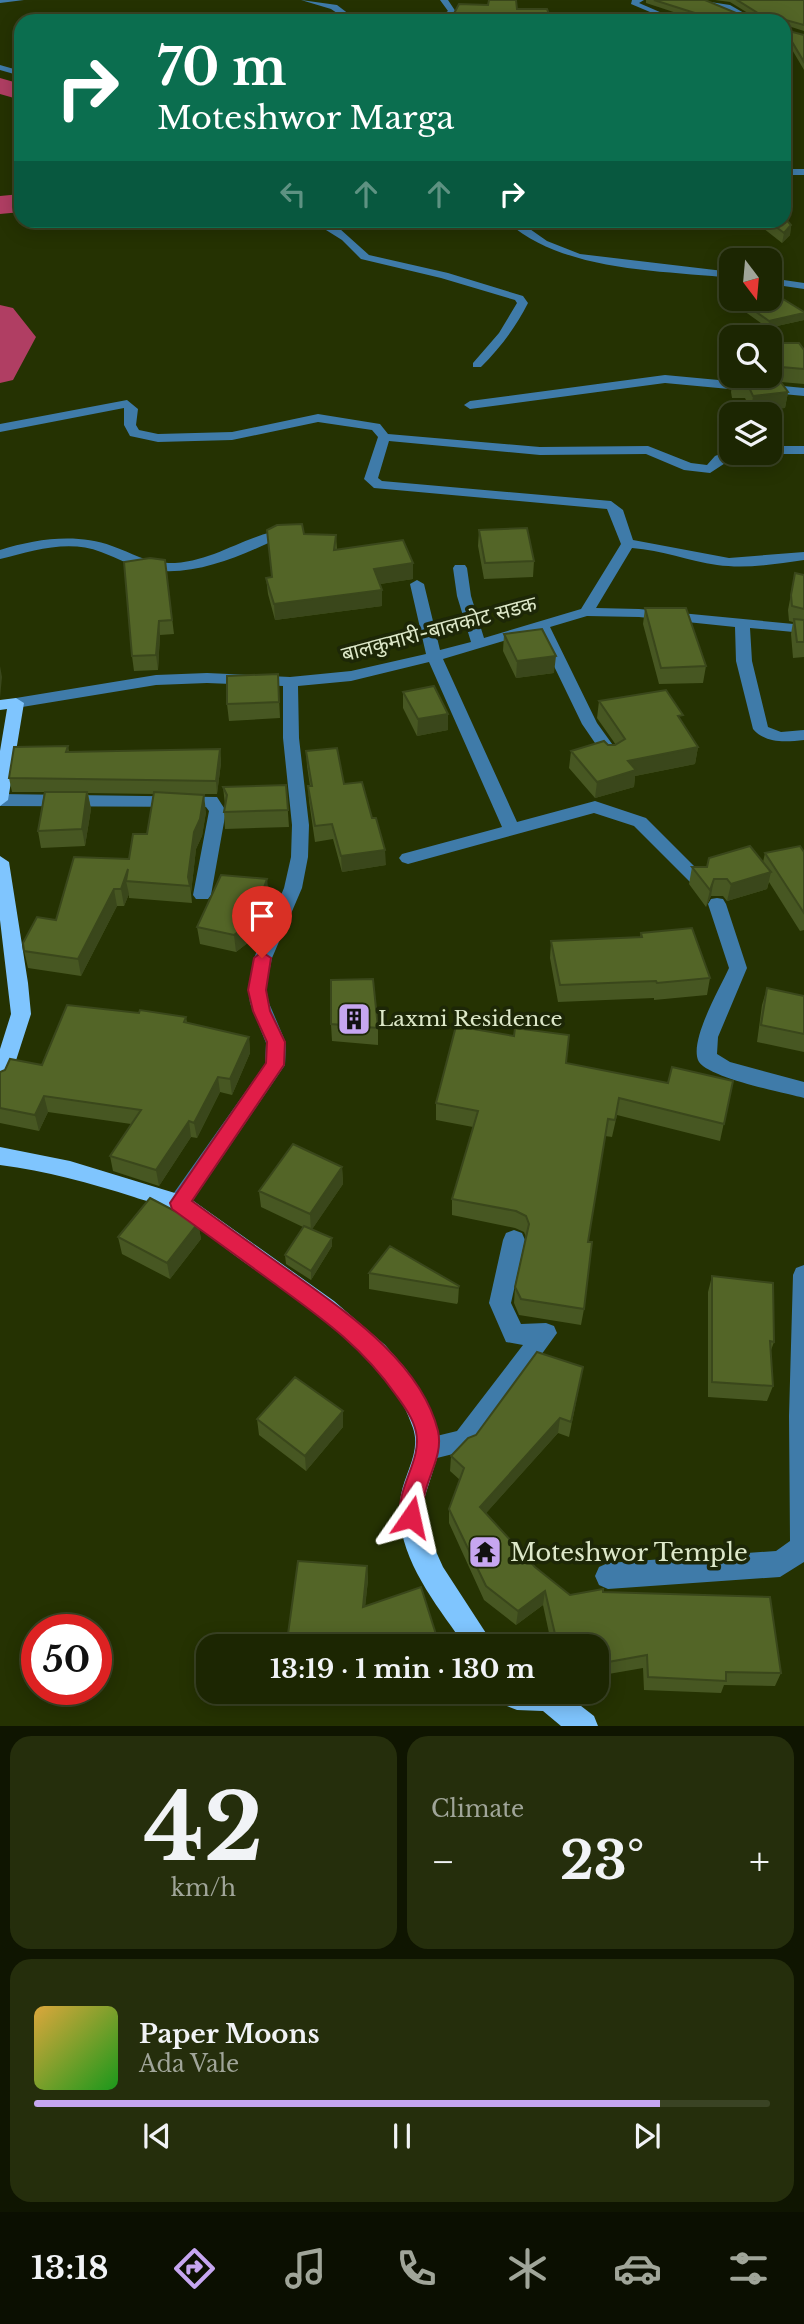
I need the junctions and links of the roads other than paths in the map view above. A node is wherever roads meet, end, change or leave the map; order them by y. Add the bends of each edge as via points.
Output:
1 (20, 0) edge
2 (305, 0) edge
3 (444, 0) edge
4 (639, 0) edge
5 (701, 0) edge
6 (0, 1) edge
7 (344, 14) edge
8 (449, 14) edge
9 (657, 14) edge
10 (740, 14) edge
11 (330, 228) edge
12 (521, 228) edge
13 (719, 273) edge
14 (782, 283) edge
15 (804, 286) edge
16 (477, 365) dead end
17 (804, 392) edge
18 (470, 405) dead end
19 (0, 428) edge
20 (384, 437) junction
21 (782, 450) edge
22 (804, 450) edge
23 (719, 460) edge
24 (272, 536) edge
25 (628, 544) junction
26 (0, 555) edge
27 (804, 556) edge
28 (460, 568) dead end
29 (417, 584) dead end
30 (586, 612) junction
31 (742, 623) junction
32 (541, 624) junction
33 (804, 629) edge
34 (479, 643) junction
35 (434, 656) junction
36 (290, 682) junction
37 (8, 704) edge
38 (804, 735) edge
39 (612, 755) edge
40 (0, 800) edge
41 (511, 828) junction
42 (408, 858) dead end
43 (0, 862) edge
44 (695, 878) edge
45 (202, 895) dead end
46 (717, 904) dead end
47 (0, 1079) edge
48 (804, 1090) edge
49 (0, 1156) edge
50 (179, 1203) junction
51 (514, 1241) dead end
52 (804, 1275) edge
53 (429, 1448) junction
54 (608, 1576) dead end
55 (473, 1634) edge
56 (556, 1704) edge
57 (584, 1726) edge

1 - 6 street
2 - 7 street
3 - 8 street via 452,12
4 - 9 street via 635,4
5 - 10 street
11 - 16 street via 365,257 519,298 523,303 517,316
12 - 13 street via 543,243 578,257
14 - 15 street
17 - 18 street via 665,379
19 - 20 street via 127,404 132,409 134,433 158,438 232,436 318,418 376,427
20 - 23 street via 540,451 648,450 700,470 710,469
20 - 25 street via 371,479 379,485 611,505
21 - 22 street
24 - 26 street via 214,561 178,567 132,562 83,542
25 - 27 street via 663,546 717,561 762,562
25 - 30 street
28 - 34 street
29 - 35 street
30 - 31 street, बालकुमारी-बालकोट सडक
30 - 32 street, बालकुमारी-बालकोट सडक
31 - 33 street, बालकुमारी-बालकोट सडक
31 - 38 street via 744,661 761,729 769,736
32 - 34 street, बालकुमारी-बालकोट सडक
32 - 39 street via 584,714
34 - 35 street, बालकुमारी-बालकोट सडक
35 - 36 street, बालकुमारी-बालकोट सडक via 351,676
35 - 41 street
36 - 37 street, बालकुमारी-बालकोट सडक via 156,680
36 - 50 street via 296,798 303,829 297,874 262,958 257,990 276,1042 275,1065
37 - 40 main road
40 - 45 street via 211,802 218,811
41 - 42 street
41 - 44 street via 595,807 640,822
43 - 47 main road via 21,1014
46 - 48 street via 738,968 708,1037 707,1058 724,1068
49 - 50 main road via 91,1175
50 - 53 main road via 354,1330 384,1360 416,1405
51 - 53 street via 500,1303 514,1335 546,1333 464,1441
52 - 54 street via 803,1547 780,1563
53 - 55 main road via 411,1517 429,1571
56 - 57 main road

